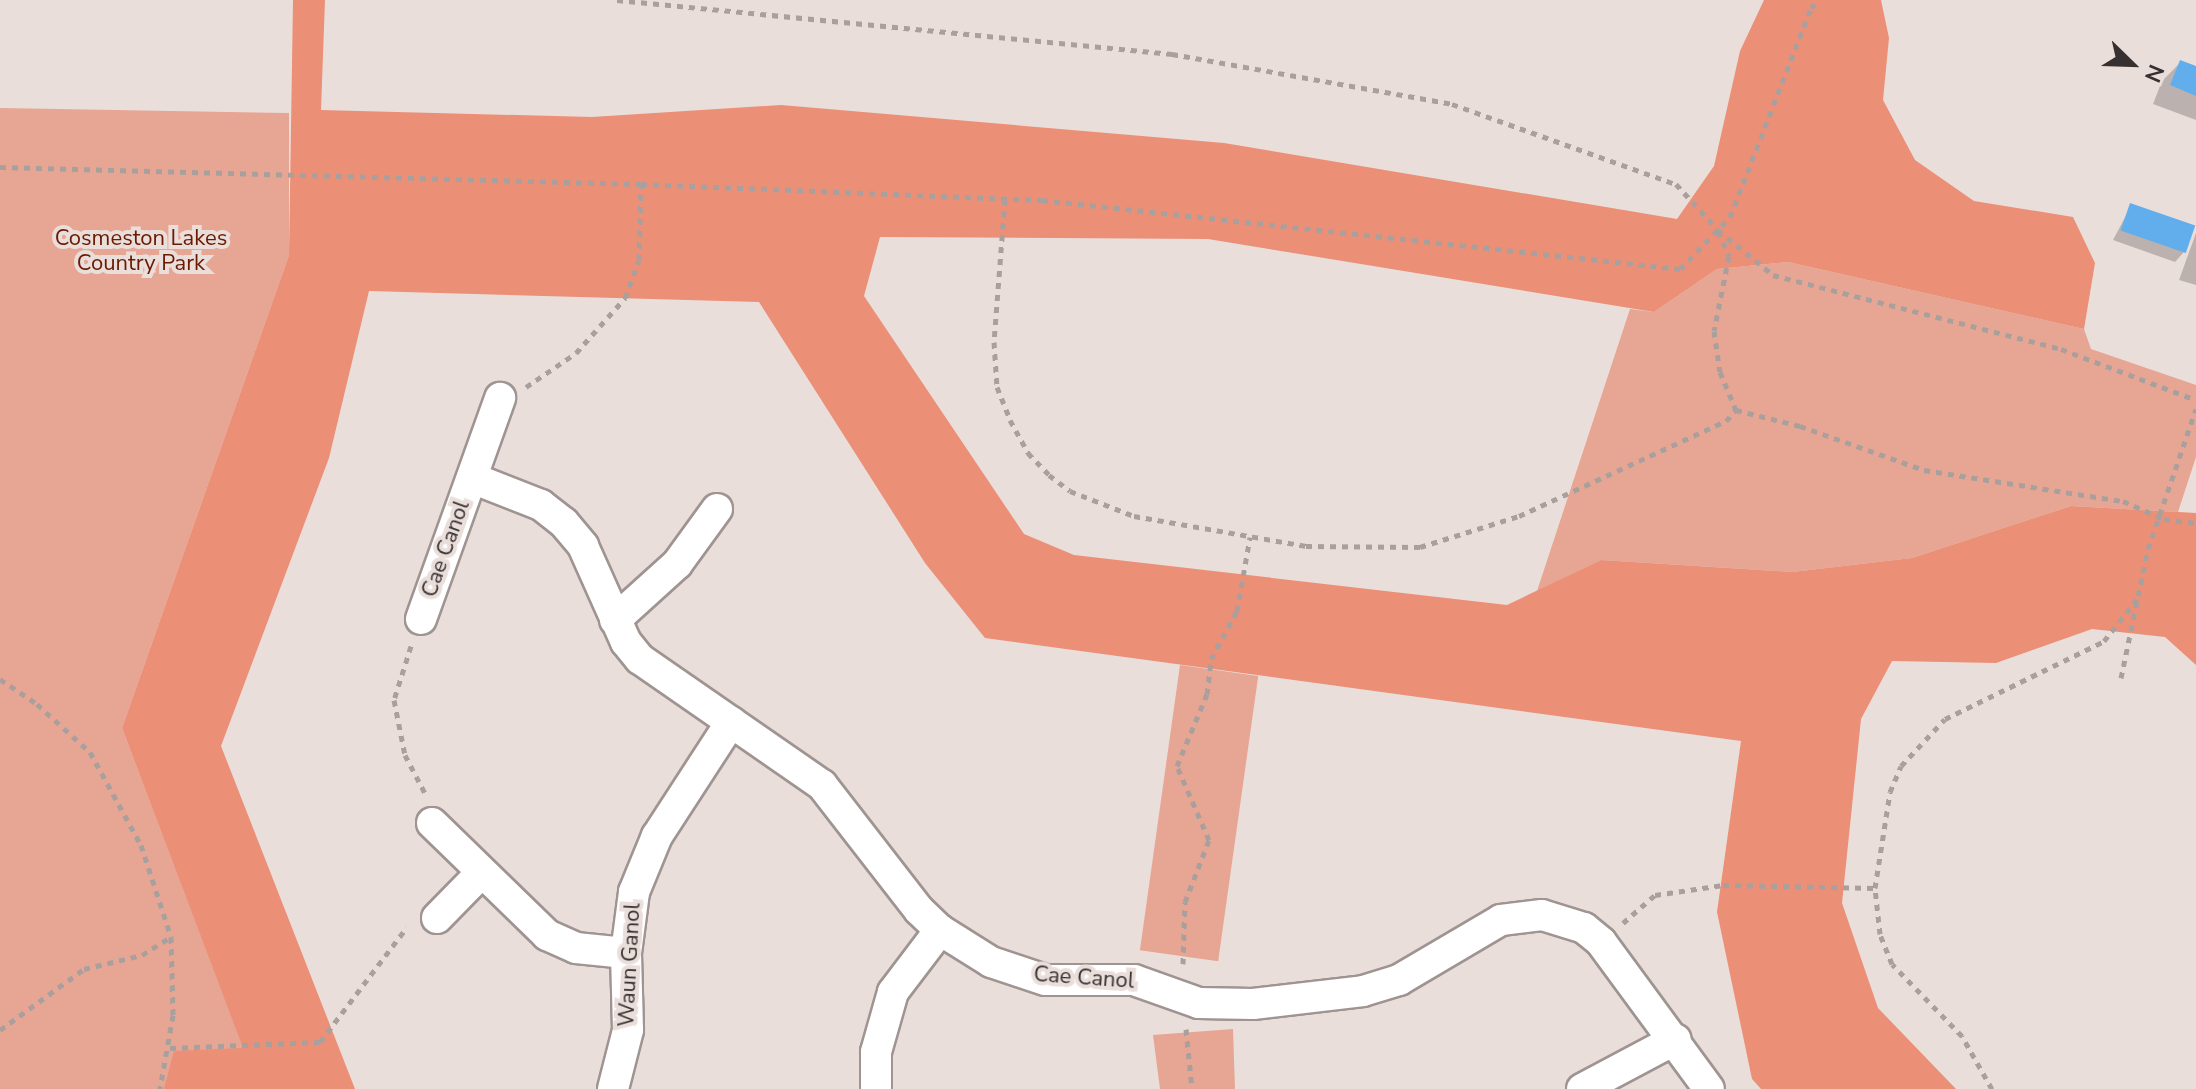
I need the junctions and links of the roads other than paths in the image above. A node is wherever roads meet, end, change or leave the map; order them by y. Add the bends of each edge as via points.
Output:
1 (500, 398) road end
2 (472, 478) junction
3 (717, 509) dead end
4 (421, 619) road end
5 (615, 620) junction
6 (731, 722) junction
7 (432, 823) road end
8 (481, 873) junction
9 (437, 918) road end
10 (940, 930) junction
11 (626, 953) junction
12 (1676, 1039) junction
13 (613, 1089) edge
14 (876, 1089) edge
15 (1582, 1089) edge
16 (1709, 1089) edge

1 - 2 street, Cae Canol
2 - 4 street, Cae Canol
2 - 5 street, Cae Canol via 541,505 564,523 583,546
3 - 5 street via 677,564
5 - 6 street, Cae Canol via 640,659
6 - 10 street, Cae Canol via 822,785
6 - 11 street, Waun Ganol via 644,863 634,892
7 - 8 street
8 - 9 street
8 - 11 street via 560,944
10 - 12 street, Cae Canol via 1019,973 1045,980 1134,980 1208,1004 1253,1004 1363,991 1399,980 1501,920 1562,920 1601,942
10 - 14 street via 893,992 876,1052
11 - 13 street, Waun Ganol via 628,1030
12 - 15 street
12 - 16 street, Cae Canol

